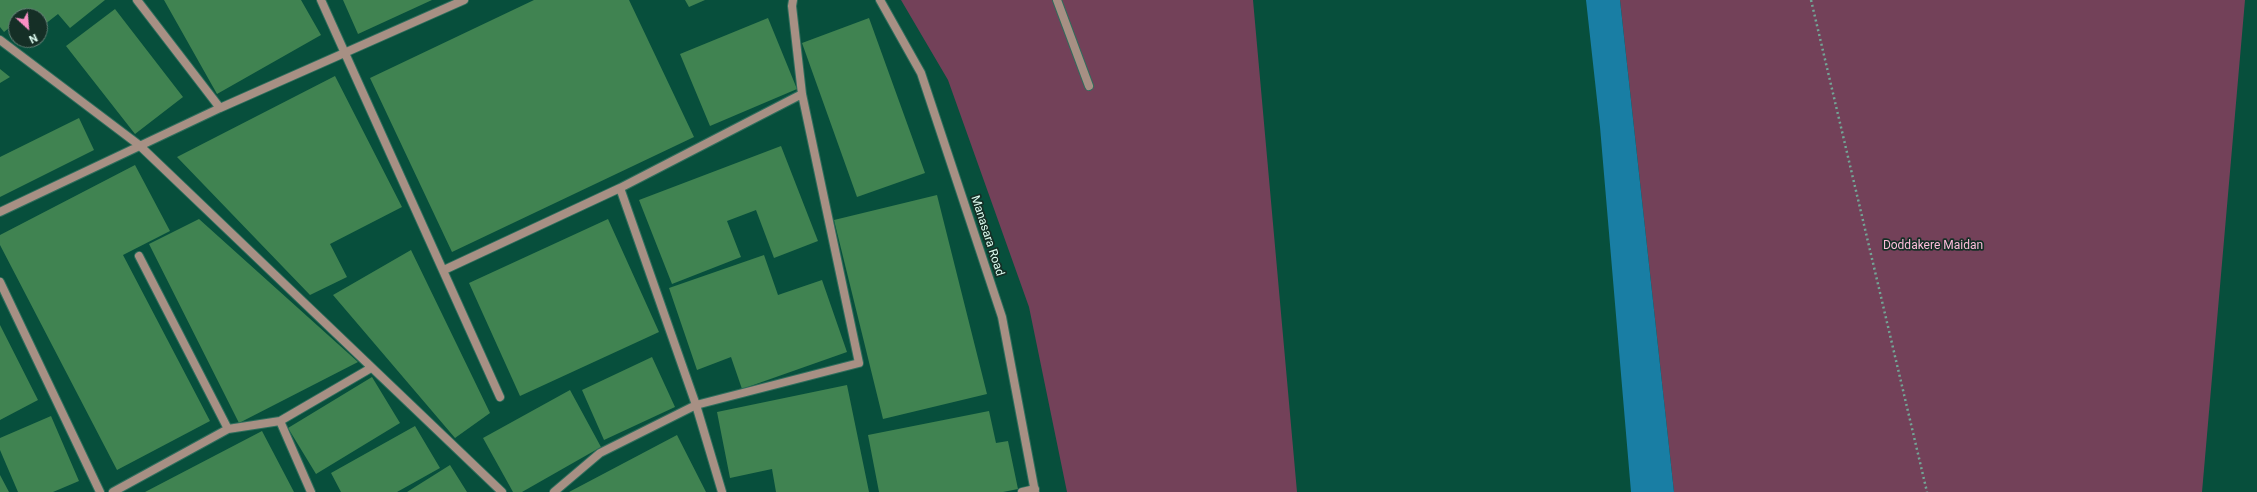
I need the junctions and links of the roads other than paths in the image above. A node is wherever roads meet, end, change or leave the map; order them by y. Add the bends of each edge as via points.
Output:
1 (137, 0) edge
2 (321, 0) edge
3 (464, 0) edge
4 (793, 0) edge
5 (880, 0) edge
6 (1057, 0) edge
7 (0, 40) edge
8 (343, 52) junction
9 (1089, 86) dead end
10 (802, 94) junction
11 (220, 108) junction
12 (139, 145) junction
13 (620, 188) junction
14 (0, 212) edge
15 (139, 256) dead end
16 (444, 270) junction
17 (0, 282) edge
18 (371, 368) junction
19 (500, 397) dead end
20 (696, 405) junction
21 (280, 421) junction
22 (228, 429) junction
23 (1035, 491) edge
24 (100, 492) edge
25 (113, 492) edge
26 (311, 492) edge
27 (502, 492) edge
28 (554, 492) edge
29 (722, 492) edge
30 (1022, 492) edge

1 - 11 street
2 - 8 street
3 - 8 street
4 - 10 street
5 - 23 street, Manasara Road via 920,73 1002,317
6 - 9 street
7 - 12 street
8 - 11 street
8 - 16 street
10 - 13 street
10 - 20 street via 859,363
11 - 12 street
12 - 14 street
12 - 18 street
13 - 16 street
13 - 20 street
15 - 22 street
16 - 19 street
17 - 24 street
18 - 21 street
18 - 27 street
20 - 28 street via 600,453
20 - 29 street
21 - 22 street
21 - 26 street
22 - 25 street
23 - 30 street

